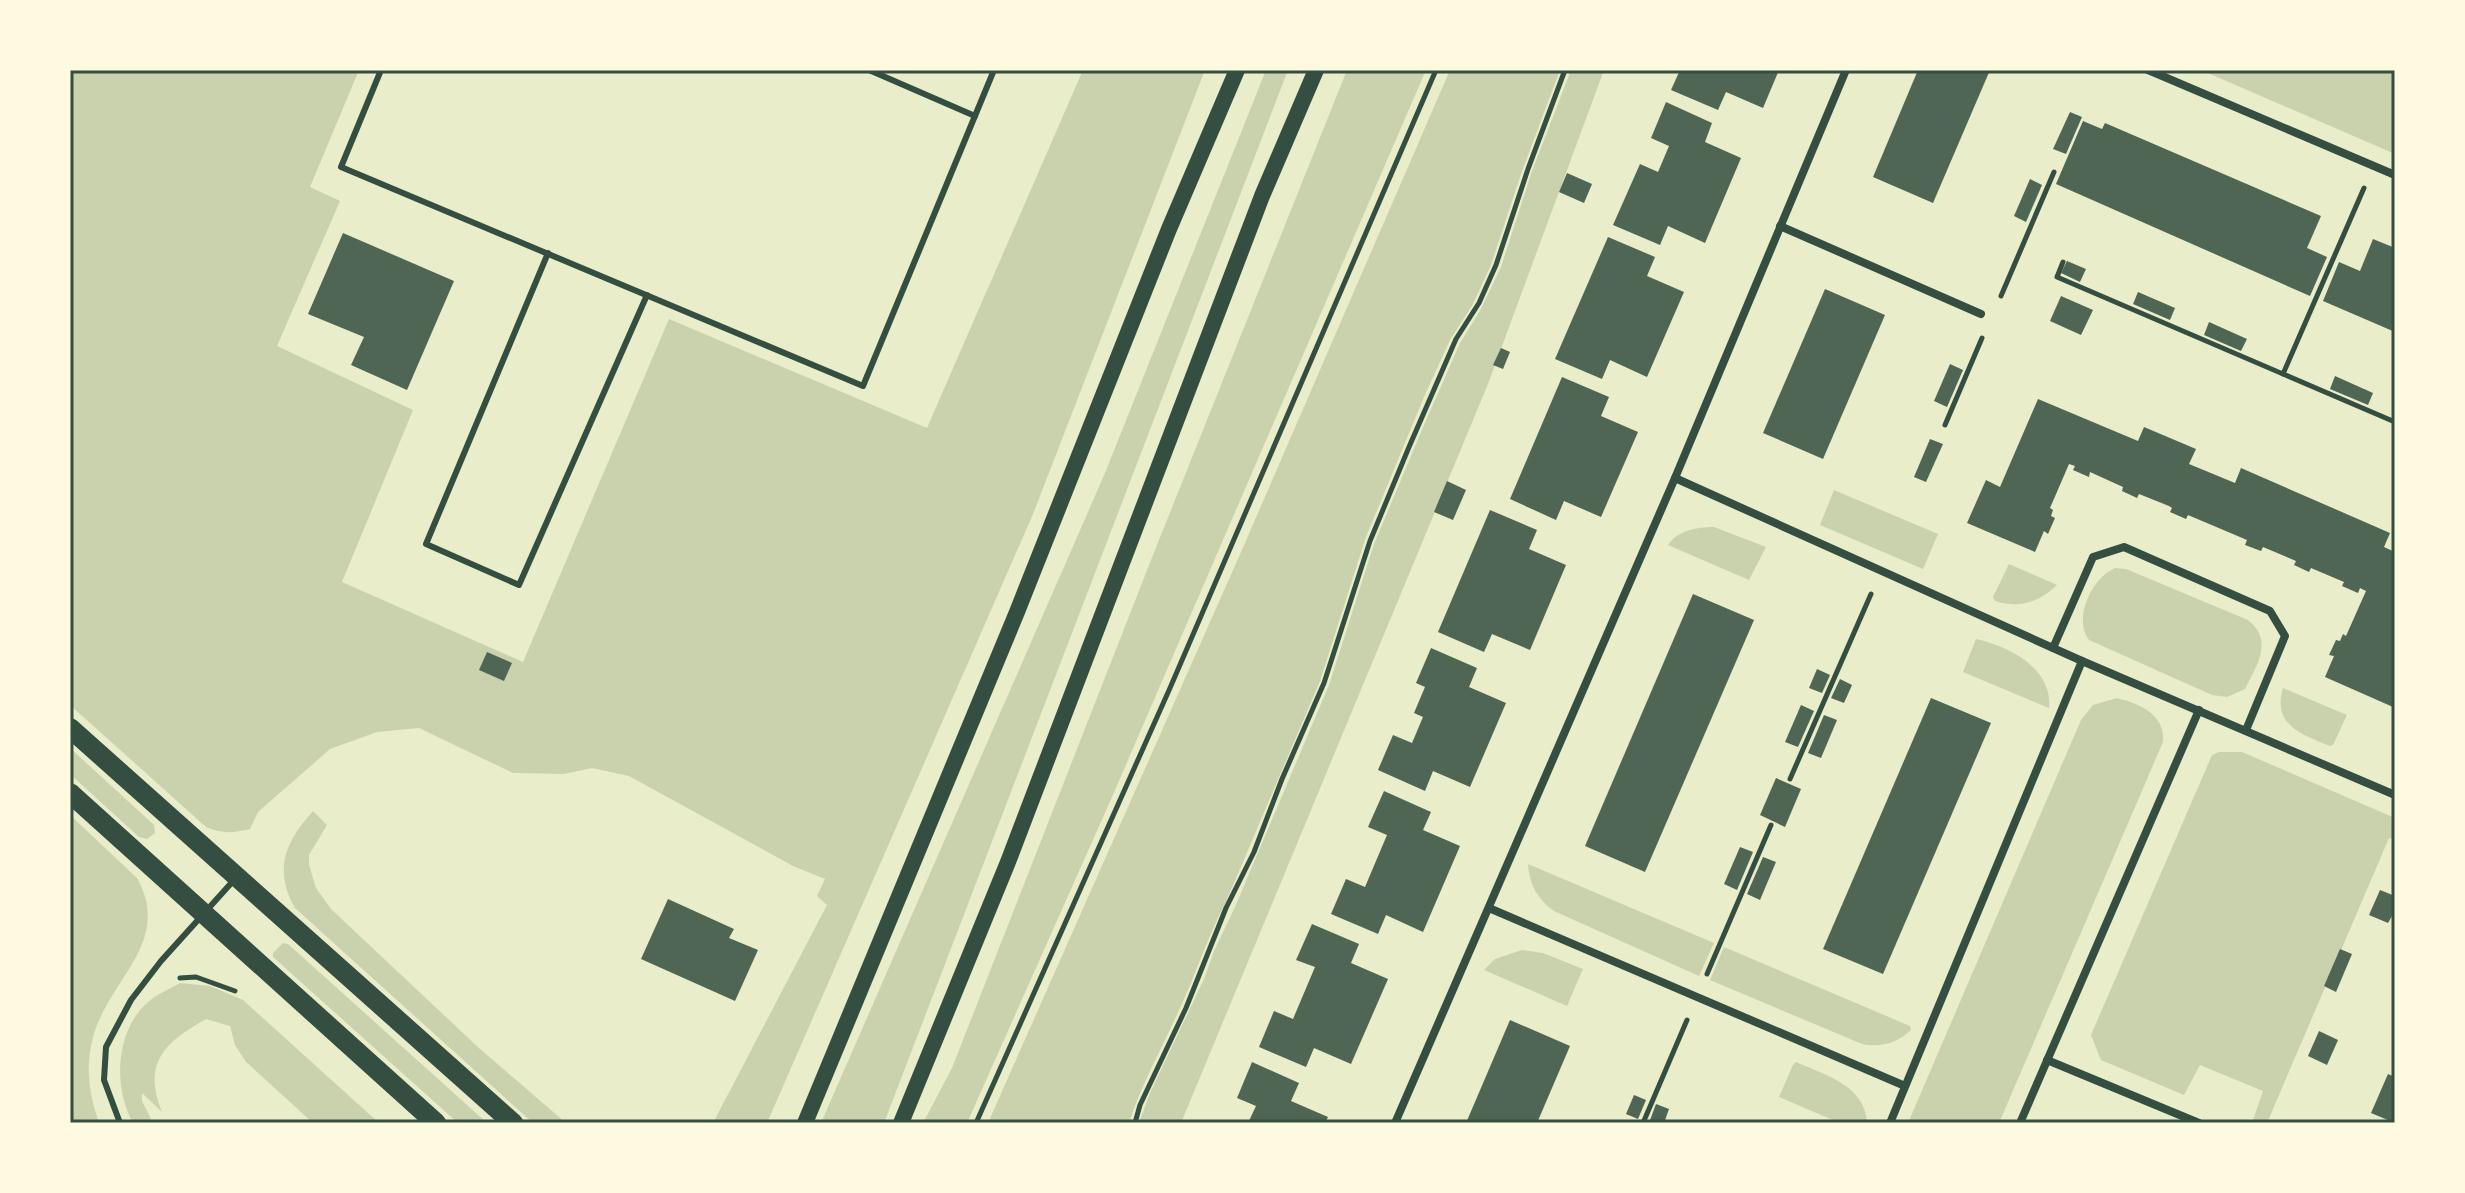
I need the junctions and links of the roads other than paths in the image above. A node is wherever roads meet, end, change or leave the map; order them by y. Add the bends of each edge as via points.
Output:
1 (381, 70) edge
2 (869, 70) edge
3 (994, 70) edge
4 (1237, 70) edge
5 (1316, 70) edge
6 (1846, 70) edge
7 (2148, 70) edge
8 (975, 116) junction
9 (2395, 175) edge
10 (1780, 226) junction
11 (548, 253) junction
12 (647, 295) junction
13 (1981, 314) dead end
14 (1675, 478) junction
15 (2053, 648) junction
16 (2082, 661) junction
17 (2199, 710) junction
18 (70, 728) edge
19 (2246, 730) junction
20 (70, 793) edge
21 (2395, 795) edge
22 (236, 877) junction
23 (1489, 908) junction
24 (205, 913) junction
25 (2047, 1060) junction
26 (1905, 1086) junction
27 (120, 1123) edge
28 (436, 1123) edge
29 (513, 1123) edge
30 (805, 1123) edge
31 (901, 1123) edge
32 (1395, 1123) edge
33 (1890, 1123) edge
34 (2020, 1123) edge
35 (2199, 1123) edge

1 - 11 lane via 341,167
2 - 8 lane
3 - 8 lane
4 - 30 main road
5 - 31 main road via 1262,196 1008,862
6 - 10 street
7 - 9 street
8 - 12 lane via 863,386
10 - 13 street
10 - 14 street
11 - 12 lane
11 - 12 lane via 426,544 519,585
14 - 15 street
14 - 23 street
15 - 16 street
15 - 19 street via 2093,557 2124,547 2270,611 2285,636
16 - 17 street
16 - 26 street
17 - 19 street
17 - 25 street
18 - 22 main road
19 - 21 street
20 - 24 main road
22 - 24 lane
22 - 29 main road
23 - 26 street
23 - 32 street
24 - 27 lane via 145,981 106,1047 104,1080
24 - 28 main road
25 - 34 street
25 - 35 street
26 - 33 street

